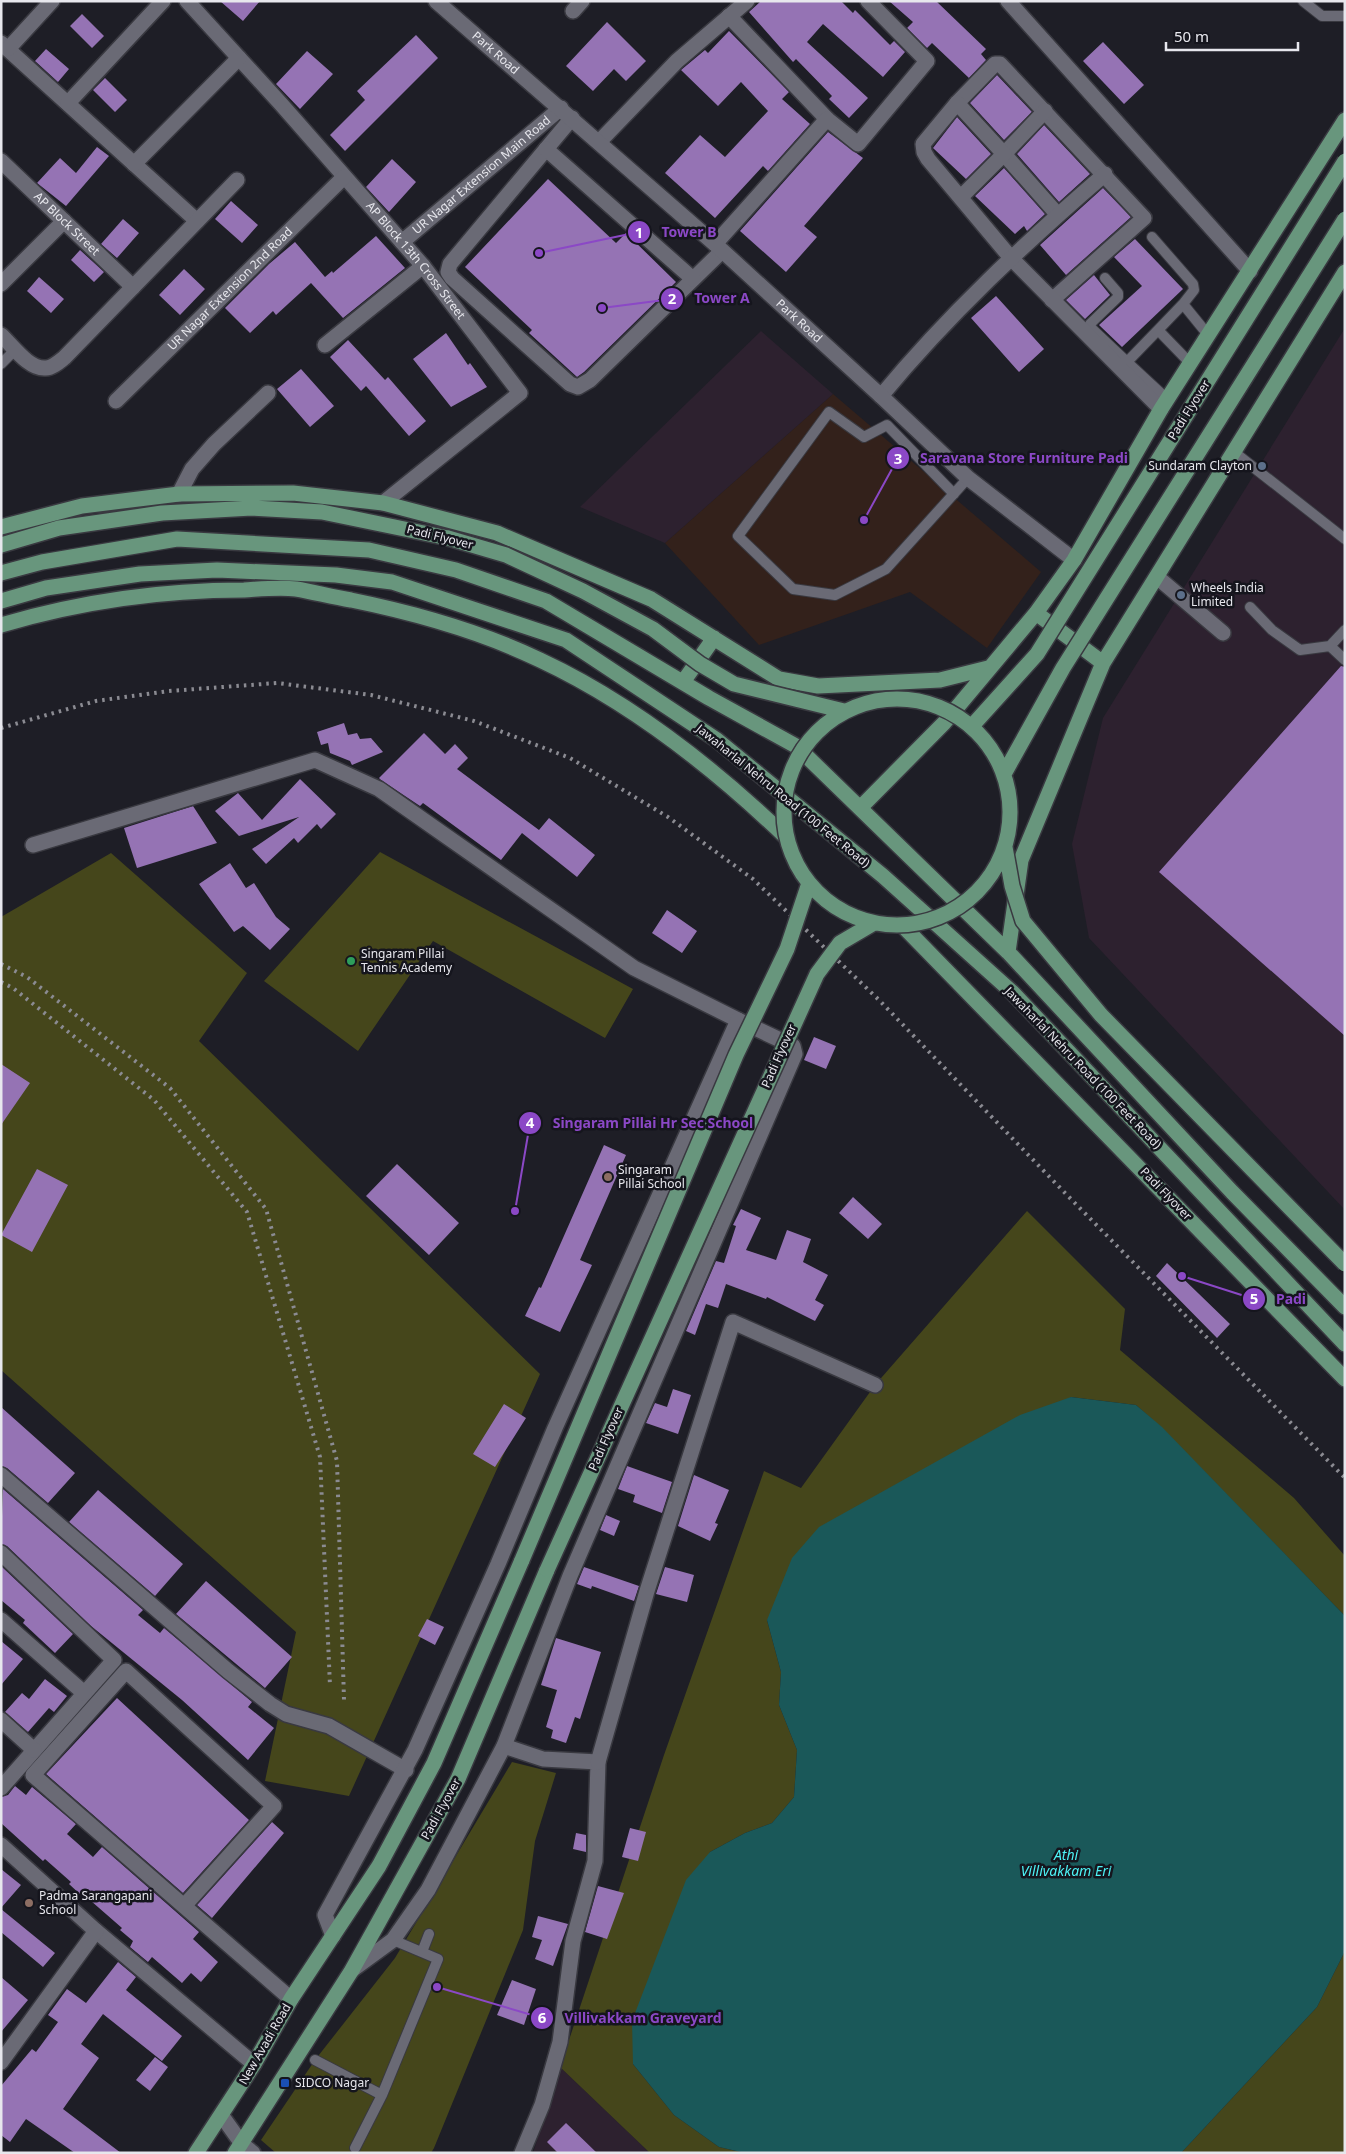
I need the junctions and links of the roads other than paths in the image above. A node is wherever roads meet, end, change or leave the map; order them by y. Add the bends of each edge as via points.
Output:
1 (52, 1) edge
2 (164, 1) edge
3 (187, 1) edge
4 (436, 1) edge
5 (748, 1) edge
6 (868, 1) edge
7 (1008, 1) edge
8 (1303, 1) edge
9 (729, 16) junction
10 (1345, 16) edge
11 (4, 46) edge
12 (239, 58) junction
13 (68, 103) junction
14 (957, 103) junction
15 (1045, 111) junction
16 (566, 113) junction
17 (827, 119) junction
18 (1345, 120) edge
19 (599, 142) junction
20 (546, 149) junction
21 (1004, 154) junction
22 (1, 161) edge
23 (1345, 161) edge
24 (134, 164) junction
25 (1104, 174) junction
26 (344, 177) junction
27 (237, 180) dead end
28 (961, 196) junction
29 (1058, 215) junction
30 (1345, 218) edge
31 (64, 221) junction
32 (196, 221) junction
33 (1152, 237) dead end
34 (402, 242) junction
35 (719, 248) junction
36 (1011, 258) junction
37 (423, 266) junction
38 (1250, 270) junction
39 (1345, 272) edge
40 (1105, 278) dead end
41 (694, 279) junction
42 (1, 284) edge
43 (132, 287) junction
44 (1052, 300) junction
45 (1183, 304) junction
46 (1158, 330) junction
47 (1, 335) edge
48 (1209, 336) junction
49 (326, 345) dead end
50 (16, 349) junction
51 (1126, 362) junction
52 (1, 364) edge
53 (1191, 364) junction
54 (268, 393) dead end
55 (882, 396) junction
56 (116, 401) dead end
57 (1164, 404) junction
58 (1234, 452) junction
59 (968, 478) junction
60 (179, 494) junction
61 (954, 494) junction
62 (383, 503) junction
63 (1, 527) edge
64 (1345, 538) edge
65 (1, 545) edge
66 (1074, 560) junction
67 (1, 573) edge
68 (1157, 577) junction
69 (1, 601) edge
70 (1250, 607) dead end
71 (1036, 613) junction
72 (1, 625) edge
73 (1345, 630) edge
74 (1223, 633) dead end
75 (714, 638) junction
76 (1330, 646) junction
77 (1345, 660) edge
78 (1103, 663) junction
79 (988, 668) junction
80 (682, 682) junction
81 (844, 712) junction
82 (972, 726) junction
83 (1004, 774) junction
84 (861, 807) junction
85 (787, 838) junction
86 (33, 845) dead end
87 (1005, 847) junction
88 (809, 883) junction
89 (874, 923) junction
90 (902, 925) junction
91 (1008, 952) junction
92 (738, 1020) junction
93 (1345, 1264) edge
94 (1345, 1307) edge
95 (1345, 1344) edge
96 (1345, 1379) edge
97 (874, 1385) dead end
98 (1, 1475) edge
99 (1, 1553) edge
100 (1, 1620) edge
101 (84, 1693) junction
102 (1, 1720) edge
103 (504, 1746) junction
104 (34, 1750) junction
105 (598, 1762) junction
106 (406, 1770) junction
107 (1, 1788) edge
108 (1, 1845) edge
109 (184, 1906) junction
110 (96, 1931) junction
111 (429, 1934) dead end
112 (333, 1936) junction
113 (393, 1940) junction
114 (422, 1952) junction
115 (352, 1970) junction
116 (291, 1999) junction
117 (315, 2060) dead end
118 (1, 2062) edge
119 (254, 2064) junction
120 (382, 2094) junction
121 (222, 2116) junction
122 (355, 2148) dead end
123 (243, 2150) edge
124 (527, 2150) edge
125 (196, 2153) edge

1 - 11 street
2 - 13 street
3 - 12 street, AP Block 13th Cross Street
4 - 16 street, Park Road
5 - 9 street
6 - 17 street via 927,61 858,144
7 - 38 street
8 - 10 lane via 1322,16
9 - 17 street
9 - 19 street via 677,61
11 - 13 street
12 - 24 street
12 - 26 street, AP Block 13th Cross Street
13 - 24 street
14 - 15 street via 995,64 1000,64
14 - 21 street
14 - 28 street via 923,144 928,159
15 - 21 street
15 - 25 street
16 - 19 street, Park Road
16 - 20 street
16 - 34 street, UR Nagar Extension Main Road
17 - 35 street
18 - 38 main road
19 - 35 street, Park Road
20 - 41 street
20 - 41 street via 450,264 448,272 570,384 578,387 590,380
21 - 28 street
21 - 29 street
22 - 31 street, AP Block Street
23 - 82 main road, Padi Flyover, bridge via 1037,654
24 - 32 street
25 - 29 street
25 - 44 street via 1144,218
26 - 34 street, AP Block 13th Cross Street
26 - 56 street, UR Nagar Extension 2nd Road
27 - 32 street
28 - 36 street
29 - 36 street
30 - 83 main road, bridge via 1063,668
31 - 42 street
31 - 43 street, AP Block Street
32 - 43 street
33 - 45 lane via 1193,284 1194,290
34 - 37 street, AP Block 13th Cross Street
35 - 41 street
35 - 55 street, Park Road
36 - 44 street
36 - 55 street via 904,368
37 - 49 street
37 - 62 street, AP Block 13th Cross Street via 520,394
38 - 48 main road
39 - 58 main road
40 - 51 lane via 1118,297 1090,327
43 - 50 street via 55,364 46,368 32,365
44 - 57 street
45 - 46 lane
45 - 48 lane
46 - 51 lane
46 - 53 lane
47 - 50 street
48 - 53 main road
50 - 52 lane
51 - 57 lane
53 - 57 main road
54 - 60 street via 214,444 192,469
55 - 59 street, Park Road
57 - 66 main road
58 - 64 lane
58 - 68 main road
59 - 61 lane
59 - 66 street, Park Road
60 - 62 main road via 293,493
60 - 63 main road via 82,506
61 - 61 lane via 886,569 835,595 793,589 738,536 829,412 864,437 887,425
62 - 75 main road via 497,533 651,599
65 - 81 main road, Padi Flyover, bridge via 59,528 162,513 252,508 322,512 389,525 506,555 583,591 644,625 734,684
66 - 71 main road
67 - 80 main road, Jawaharlal Nehru Road (100 Feet Road) via 104,550 177,539 369,550 456,570 546,601
68 - 74 street
68 - 78 main road
69 - 95 main road, Jawaharlal Nehru Road (100 Feet Road) via 46,588 140,574 217,570 328,575 392,582 566,640 717,740 883,876 998,980
70 - 76 lane via 1272,630 1300,650
71 - 78 main road
71 - 79 main road
72 - 85 main road via 41,613 193,590 294,589 396,609 455,626 540,660 623,706 696,757
73 - 76 lane
75 - 79 main road via 779,679 818,686 940,680
75 - 80 main road
76 - 77 lane
78 - 91 main road via 1021,860
79 - 84 main road via 944,723
80 - 84 main road, Jawaharlal Nehru Road (100 Feet Road) via 796,746
81 - 82 main road, bridge via 876,700 910,699 943,708
81 - 85 main road, bridge via 815,734 794,765 784,801
82 - 83 main road, bridge via 991,748
83 - 87 main road, bridge via 1010,810
84 - 91 main road, Jawaharlal Nehru Road (100 Feet Road)
85 - 88 main road, bridge via 795,862
86 - 92 street via 315,760 379,789 634,968
87 - 90 main road, bridge via 993,872 954,910 929,920
87 - 93 main road, bridge via 1023,921 1101,1015
88 - 89 main road, bridge via 838,909
88 - 112 main road, bridge via 787,949 736,1055 434,1763 379,1866
89 - 90 main road, bridge
89 - 115 main road, Padi Flyover, bridge via 840,943 817,974 551,1561 458,1780
90 - 96 main road, Padi Flyover
91 - 94 main road, Jawaharlal Nehru Road (100 Feet Road) via 1232,1192
92 - 103 street via 793,1046 794,1054 570,1576
92 - 106 street
97 - 105 street via 733,1322 647,1591
98 - 106 street via 270,1704 286,1714 329,1726
99 - 101 street via 114,1660
100 - 101 street
101 - 104 street
102 - 104 street
103 - 105 street via 542,1759
103 - 113 street via 428,1890
104 - 107 street
105 - 124 street via 596,1861 573,1941 560,2042
106 - 112 street via 325,1915
108 - 110 street
109 - 109 street via 274,1806 126,1671 33,1775
109 - 116 street
110 - 118 street
110 - 119 street
111 - 114 lane
112 - 116 main road, New Avadi Road
113 - 114 lane
113 - 115 street
114 - 120 lane via 438,1959
115 - 123 main road
116 - 119 main road, New Avadi Road
117 - 120 lane
119 - 121 main road, New Avadi Road
120 - 122 lane
121 - 123 street
121 - 125 main road, New Avadi Road

